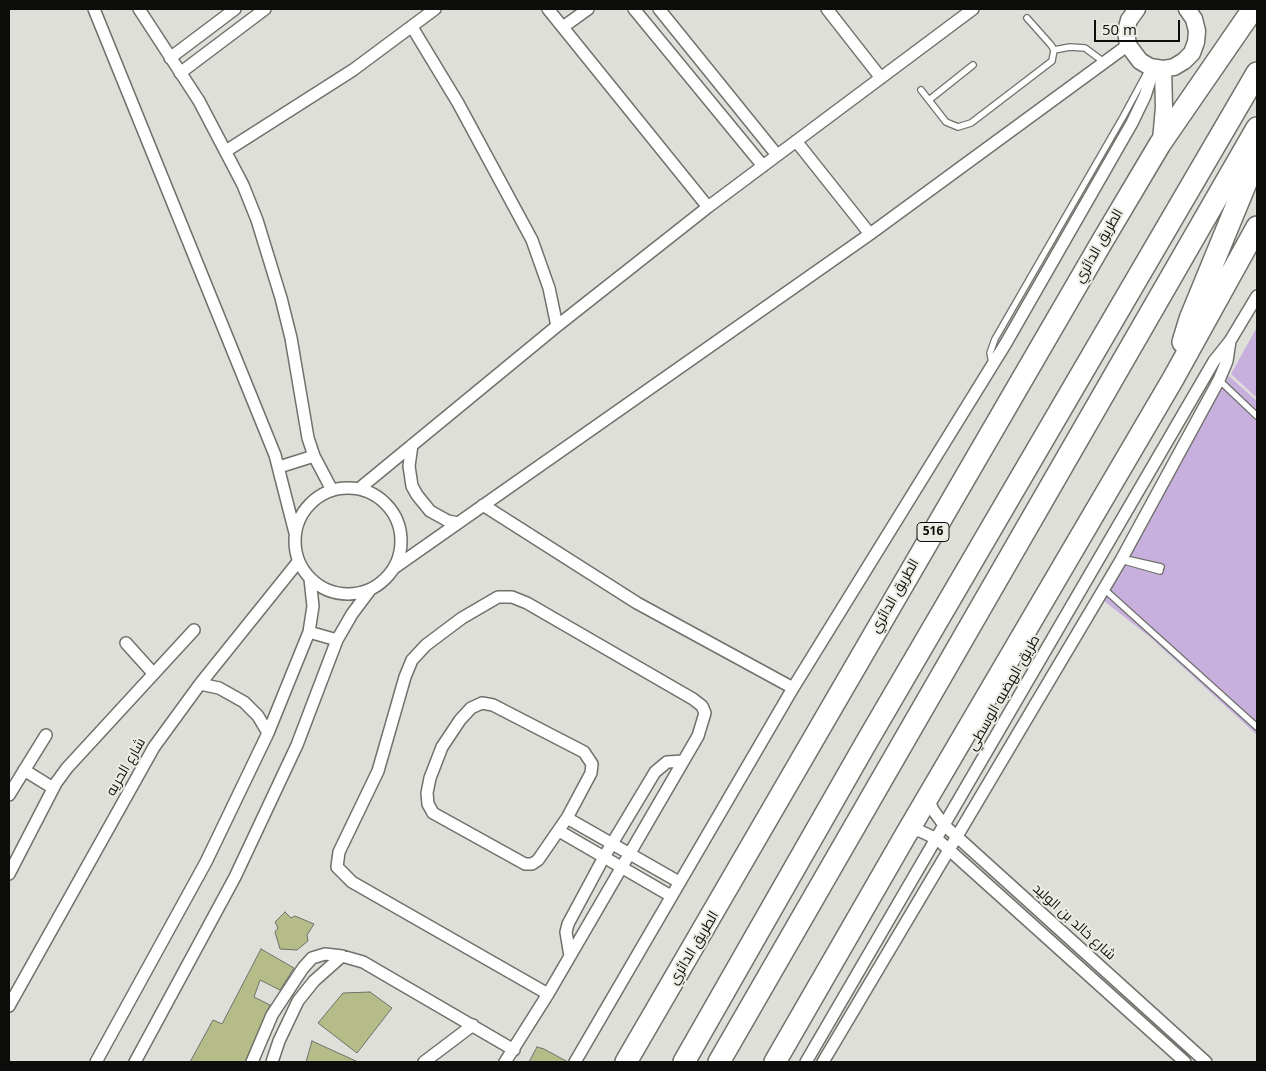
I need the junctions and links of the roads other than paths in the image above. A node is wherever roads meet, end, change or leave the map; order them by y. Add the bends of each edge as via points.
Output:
1 (94, 9) edge
2 (138, 9) edge
3 (235, 9) edge
4 (264, 9) edge
5 (435, 9) edge
6 (548, 9) edge
7 (588, 9) edge
8 (634, 9) edge
9 (659, 9) edge
10 (826, 9) edge
11 (973, 9) edge
12 (1187, 9) edge
13 (1253, 9) edge
14 (1130, 13) edge
15 (1027, 18) dead end
16 (412, 26) junction
17 (563, 27) junction
18 (1128, 44) junction
19 (1054, 50) junction
20 (170, 58) junction
21 (1104, 62) junction
22 (973, 65) dead end
23 (1156, 68) junction
24 (180, 73) junction
25 (1257, 73) edge
26 (881, 78) junction
27 (922, 90) dead end
28 (929, 100) junction
29 (1257, 128) edge
30 (796, 140) junction
31 (1160, 144) junction
32 (226, 151) junction
33 (777, 155) junction
34 (1257, 156) edge
35 (763, 166) junction
36 (708, 207) junction
37 (1257, 227) edge
38 (870, 234) junction
39 (1257, 259) edge
40 (1235, 268) junction
41 (1257, 296) edge
42 (557, 326) junction
43 (1230, 341) junction
44 (1173, 379) junction
45 (1219, 380) junction
46 (1257, 416) edge
47 (412, 446) junction
48 (314, 456) junction
49 (279, 467) junction
50 (360, 488) junction
51 (332, 490) junction
52 (483, 506) junction
53 (458, 523) junction
54 (295, 533) junction
55 (1104, 550) junction
56 (1121, 560) junction
57 (298, 562) junction
58 (394, 568) junction
59 (1160, 569) dead end
60 (310, 579) junction
61 (1104, 588) junction
62 (370, 590) junction
63 (194, 630) dead end
64 (309, 632) junction
65 (337, 640) junction
66 (126, 643) dead end
67 (153, 673) junction
68 (200, 684) junction
69 (793, 688) junction
70 (1257, 728) edge
71 (268, 733) junction
72 (46, 736) dead end
73 (683, 761) junction
74 (24, 770) junction
75 (53, 788) junction
76 (9, 796) edge
77 (928, 798) junction
78 (567, 818) junction
79 (944, 825) junction
80 (908, 830) junction
81 (559, 831) junction
82 (957, 836) junction
83 (936, 839) junction
84 (612, 844) junction
85 (949, 850) junction
86 (629, 854) junction
87 (604, 858) junction
88 (621, 867) junction
89 (9, 874) edge
90 (679, 882) junction
91 (671, 896) junction
92 (342, 956) junction
93 (570, 956) junction
94 (548, 994) junction
95 (9, 1006) edge
96 (272, 1015) junction
97 (286, 1023) junction
98 (473, 1025) junction
99 (1189, 1046) junction
100 (514, 1050) junction
101 (1179, 1060) edge
102 (96, 1062) edge
103 (135, 1062) edge
104 (252, 1062) edge
105 (272, 1062) edge
106 (424, 1062) edge
107 (505, 1062) edge
108 (575, 1062) edge
109 (626, 1062) edge
110 (684, 1062) edge
111 (719, 1062) edge
112 (775, 1062) edge
113 (806, 1062) edge
114 (823, 1062) edge
115 (1206, 1062) edge

1 - 49 street
2 - 20 street
3 - 20 street
4 - 24 street
5 - 16 street
6 - 17 street
7 - 17 street
8 - 35 street
9 - 33 street
10 - 26 street
11 - 26 street
12 - 23 street via 1197,30 1192,52 1174,67
13 - 31 highway, الطريق الدائري / 516
14 - 18 street via 1126,31
15 - 19 lane
16 - 32 street via 353,70
16 - 42 street via 532,240 549,288
17 - 36 street
18 - 21 street
18 - 23 street via 1140,61
19 - 21 lane via 1085,48
19 - 28 lane via 1052,61 965,126 952,126 946,122
20 - 24 street
21 - 38 street
22 - 28 lane
23 - 31 street via 1164,107
23 - 69 street via 1132,123 1064,230 992,366
24 - 32 street
25 - 110 highway
26 - 30 street
27 - 28 lane
29 - 111 highway
30 - 33 street
30 - 38 street
31 - 109 highway, الطريق الدائري / 516
32 - 48 street via 243,185 270,259 291,338 304,420
33 - 35 street
34 - 44 highway via 1190,319
35 - 36 street
36 - 42 street
37 - 40 highway
38 - 52 street
39 - 40 highway
40 - 44 highway
41 - 43 street, طريق الهضبه الوسطي
42 - 47 street
43 - 45 street, طريق الهضبه الوسطي via 1227,361
43 - 55 street, طريق الهضبه الوسطي via 1214,362
44 - 77 highway
45 - 46 lane
45 - 56 street, طريق الهضبه الوسطي
47 - 50 street
47 - 53 street via 409,466 417,495 430,511
48 - 49 street
48 - 51 street
49 - 54 street
50 - 51 street
50 - 58 street via 382,500 397,519 401,544
51 - 54 street via 307,506
52 - 53 street
52 - 69 street via 637,602
53 - 58 street
54 - 57 street
55 - 56 street
55 - 79 street, طريق الهضبه الوسطي
56 - 59 lane
56 - 61 street, طريق الهضبه الوسطي
57 - 60 street
57 - 68 street, شارع الحريه
58 - 62 street
60 - 62 street via 338,594
60 - 64 street via 313,606
61 - 70 lane
61 - 82 street, طريق الهضبه الوسطي
62 - 65 street
63 - 67 street
64 - 65 street
64 - 71 street
65 - 103 street via 257,834
66 - 67 street
67 - 75 street via 73,760
68 - 71 street via 236,696 255,712
68 - 95 street, شارع الحريه via 141,769
69 - 90 street
71 - 102 street via 206,862
72 - 74 street
73 - 84 street via 667,762 656,772
73 - 86 street
73 - 94 street via 703,724 705,713 702,706 518,599 498,597 484,603 426,645 412,660 378,771 339,852 337,868 352,882
74 - 75 street
74 - 76 street
75 - 89 street
77 - 79 street, شارع خالد بن الوليد
77 - 80 highway
78 - 81 street
78 - 81 street via 591,773 592,764 588,756 493,705 482,703 471,708 450,733 435,762 426,794 433,813 529,865 538,860
78 - 84 street
79 - 82 street, شارع خالد بن الوليد
79 - 83 street, طريق الهضبه الوسطي
80 - 83 street via 926,833
80 - 112 highway
81 - 87 street
82 - 85 street, طريق الهضبه الوسطي
82 - 99 street, شارع خالد بن الوليد
83 - 85 street
83 - 113 street, طريق الهضبه الوسطي
84 - 86 street
84 - 87 street
85 - 101 street
85 - 114 street, طريق الهضبه الوسطي
86 - 88 street
86 - 90 street
87 - 88 street
87 - 93 street via 568,924
88 - 91 street
88 - 93 street
90 - 91 street
91 - 108 street
92 - 96 street via 325,954 307,963
92 - 97 street via 314,980
92 - 98 street via 363,962
93 - 94 street
94 - 100 street
96 - 97 street
96 - 104 street
97 - 105 street
98 - 100 street
98 - 106 street
99 - 101 street
99 - 115 street, شارع خالد بن الوليد
100 - 107 street

